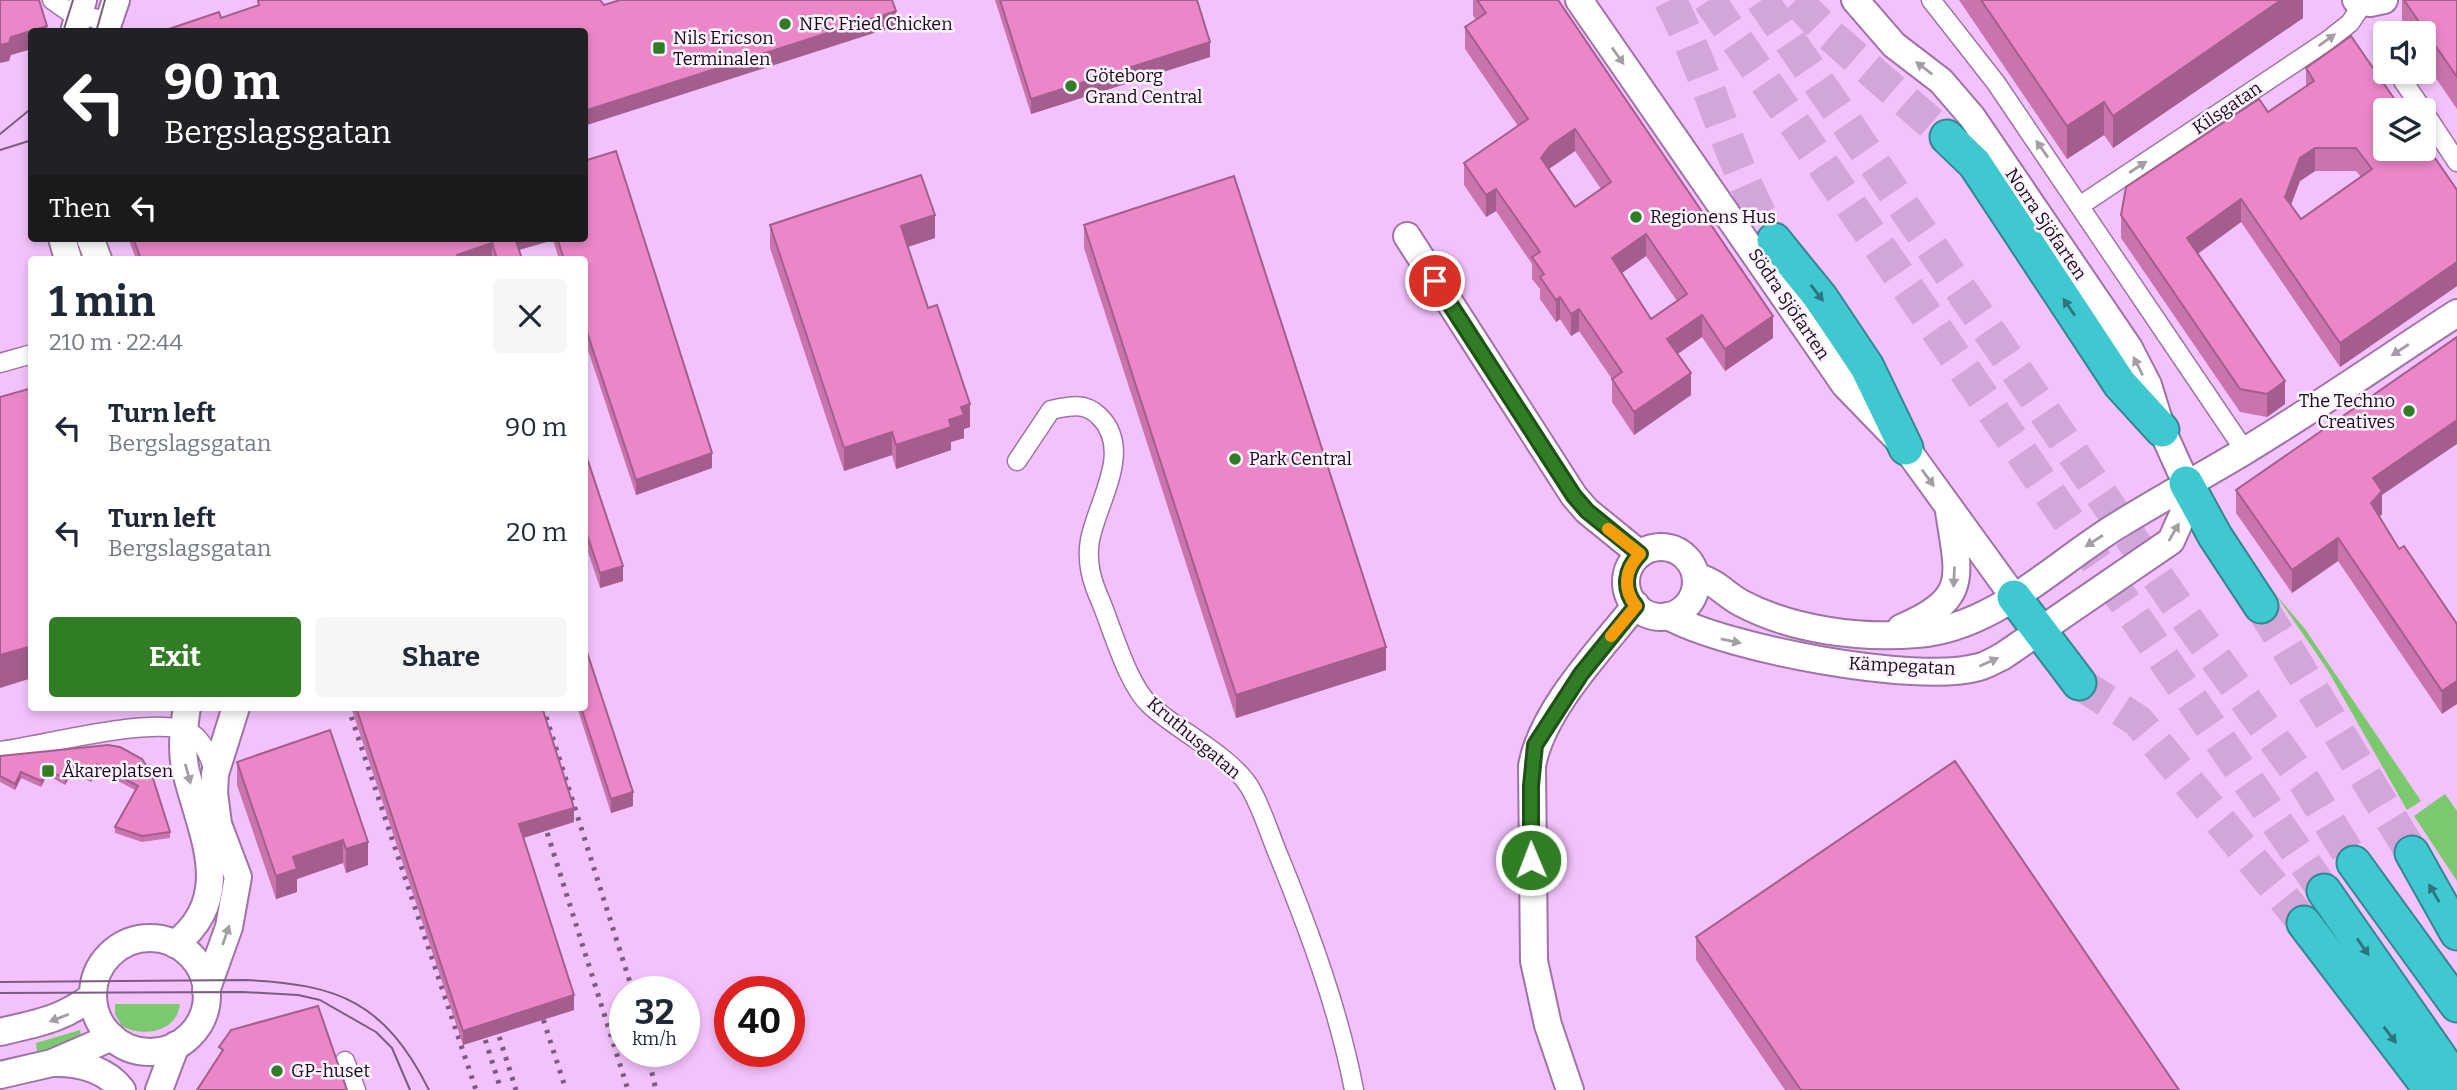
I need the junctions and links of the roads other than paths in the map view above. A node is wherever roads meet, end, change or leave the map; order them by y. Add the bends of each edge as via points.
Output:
1 (52, 0) edge
2 (1579, 0) edge
3 (1855, 0) edge
4 (1931, 0) edge
5 (2368, 1) edge
6 (79, 16) edge
7 (110, 18) edge
8 (2436, 130) edge
9 (1947, 136) tunnel mouth
10 (2457, 162) edge
11 (2081, 205) junction
12 (1407, 236) dead end
13 (1774, 240) tunnel mouth
14 (2457, 313) edge
15 (28, 355) edge
16 (0, 363) edge
17 (2162, 430) junction
18 (1906, 448) junction
19 (2245, 451) junction
20 (1017, 461) dead end
21 (2186, 483) junction
22 (1949, 509) junction
23 (1640, 554) junction
24 (1696, 576) junction
25 (2014, 597) junction
26 (1636, 606) junction
27 (2261, 606) tunnel mouth
28 (1668, 617) junction
29 (2038, 631) junction
30 (1888, 634) junction
31 (2079, 683) tunnel mouth
32 (235, 711) edge
33 (185, 718) edge
34 (0, 751) edge
35 (215, 774) junction
36 (2412, 853) tunnel mouth
37 (2354, 863) tunnel mouth
38 (2324, 891) tunnel mouth
39 (2304, 923) tunnel mouth
40 (2457, 933) edge
41 (175, 944) junction
42 (206, 991) junction
43 (2448, 994) edge
44 (93, 996) junction
45 (2457, 1014) edge
46 (0, 1032) edge
47 (115, 1040) junction
48 (176, 1045) junction
49 (345, 1061) dead end
50 (52, 1063) junction
51 (0, 1075) edge
52 (2457, 1082) edge
53 (122, 1090) edge
54 (129, 1090) edge
55 (159, 1090) edge
56 (356, 1090) edge
57 (1354, 1090) edge
58 (1570, 1090) edge
59 (2431, 1090) edge

1 - 6 street
2 -> 18 main road, Södra Sjöfarten via 1845,385
17 -> 3 main road, Norra Sjöfarten via 2148,385 2129,348 1999,153 1941,81 1894,45
11 -> 4 street
11 -> 5 street, Kilsgatan via 2327,41
6 - 7 street
8 - 10 street
17 -> 9 highway via 2120,384 1975,164
11 - 19 street
12 - 23 main road via 1574,496
13 -> 18 highway via 1821,298 1867,367
14 -> 19 main road, Kämpegatan
15 - 16 street
17 - 21 main road, Norra Sjöfarten
18 -> 22 main road, Södra Sjöfarten
19 - 21 main road, Kämpegatan
20 - 57 street, Kruthusgatan via 1051,410 1073,405 1091,408 1107,424 1113,459 1089,542 1090,576 1133,680 1149,705 1189,732 1248,785 1299,906 1338,1018
21 -> 25 main road, Kämpegatan
21 - 27 highway
29 -> 21 main road, Kämpegatan via 2171,541 2183,514
22 - 25 main road, Södra Sjöfarten
22 -> 30 main road, Kämpegatan via 1955,548 1953,592 1938,611
23 - 24 main road via 1654,547 1678,550 1690,561
23 - 26 main road via 1626,579
24 - 28 main road via 1692,599
24 - 30 main road, Kämpegatan via 1717,583 1739,602 1794,624
25 - 29 highway
25 - 30 main road, Kämpegatan via 1953,628
26 - 28 main road via 1654,616
26 - 58 main road via 1547,724 1535,745 1532,766 1534,961 1548,1025
28 -> 29 main road, Kämpegatan via 1721,639 1825,660 1913,670 1978,667
29 - 31 highway
32 - 35 main road
33 - 34 street
33 - 35 street
33 -> 41 main road via 184,765 212,872 204,905
42 -> 35 main road via 229,927 238,877 218,824
40 -> 36 highway
37 - 43 highway
38 -> 52 highway
39 -> 59 highway
41 - 42 main road via 198,964
41 - 44 main road via 144,938 119,947 102,964
42 - 48 main road via 200,1021
43 - 45 highway
44 -> 46 main road via 58,1018
44 - 47 main road via 98,1019
47 - 48 main road via 147,1052
47 - 50 main road
47 - 54 main road
48 - 55 main road
49 - 56 street
50 - 51 main road
50 - 53 main road via 84,1065

